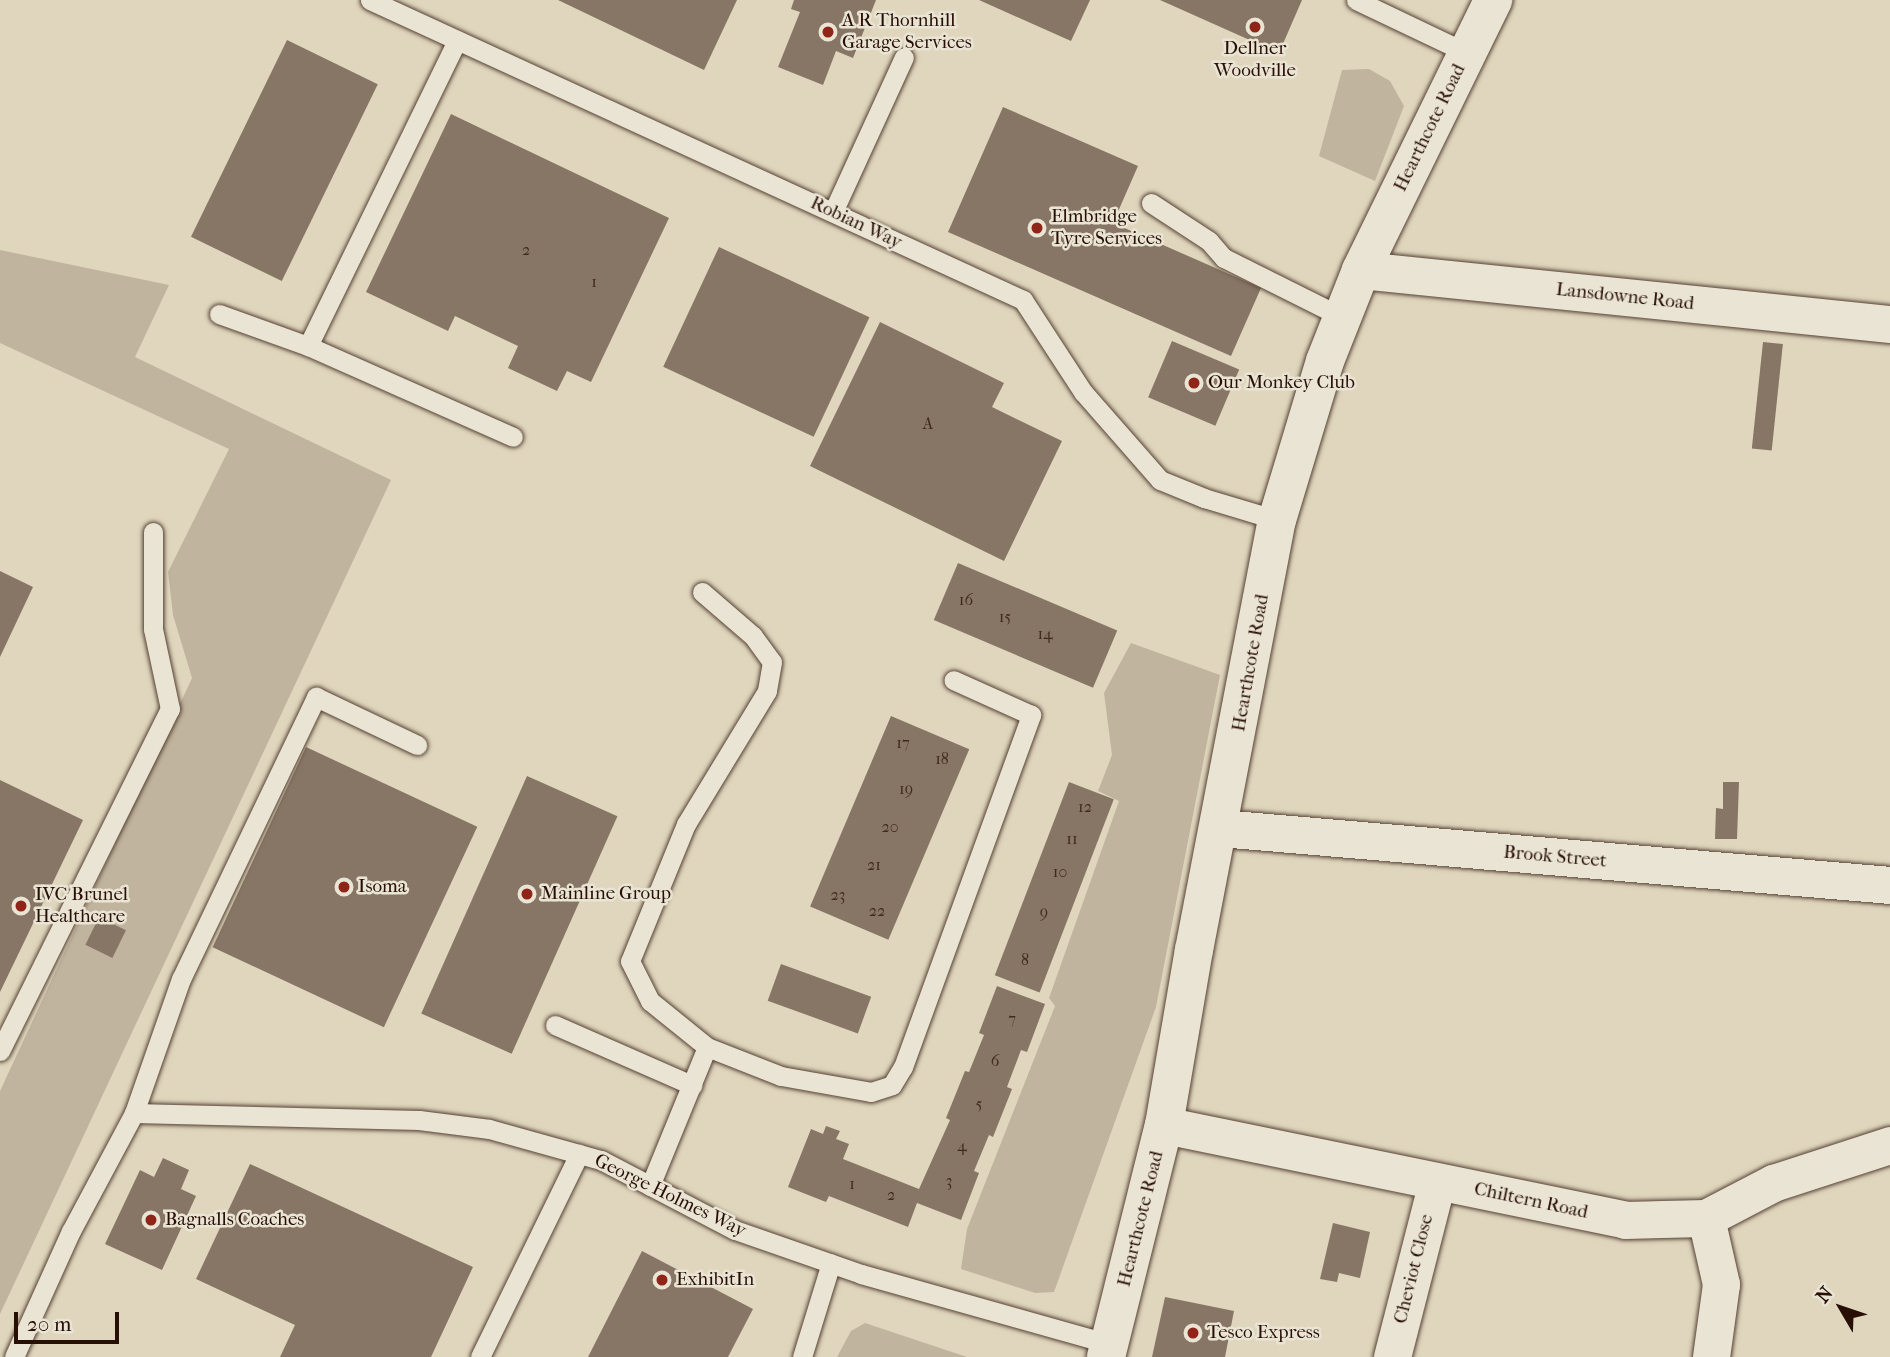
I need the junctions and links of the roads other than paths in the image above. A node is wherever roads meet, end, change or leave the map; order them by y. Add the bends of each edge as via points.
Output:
1 (370, 0) edge
2 (1356, 0) edge
3 (1493, 0) edge
4 (457, 40) junction
5 (1467, 53) junction
6 (904, 57) dead end
7 (1151, 203) dead end
8 (833, 212) junction
9 (1361, 270) junction
10 (219, 314) dead end
11 (1342, 317) junction
12 (1890, 324) edge
13 (308, 346) junction
14 (513, 437) dead end
15 (1277, 520) junction
16 (153, 532) dead end
17 (702, 592) dead end
18 (953, 680) dead end
19 (418, 745) dead end
20 (1220, 828) junction
21 (1890, 885) edge
22 (555, 1025) dead end
23 (708, 1047) junction
24 (0, 1051) edge
25 (692, 1085) junction
26 (134, 1113) junction
27 (1164, 1125) junction
28 (1890, 1144) edge
29 (579, 1154) junction
30 (1437, 1182) junction
31 (650, 1186) junction
32 (1706, 1218) junction
33 (831, 1263) junction
34 (1108, 1350) edge
35 (13, 1357) edge
36 (480, 1357) edge
37 (802, 1357) edge
38 (1392, 1357) edge
39 (1711, 1357) edge

1 - 4 lane, Robian Way
2 - 5 lane
3 - 5 street, Hearthcote Road
4 - 8 lane, Robian Way
4 - 13 lane
5 - 9 street, Hearthcote Road
6 - 8 lane
7 - 11 lane via 1209,241 1224,258
8 - 15 lane, Robian Way via 1023,300 1083,393 1160,480
9 - 11 street, Hearthcote Road
9 - 12 street, Lansdowne Road
10 - 13 lane
11 - 15 street, Hearthcote Road
13 - 14 lane
15 - 20 street, Hearthcote Road
16 - 24 lane via 153,629 170,709
17 - 23 lane via 753,636 772,662 767,691 686,824 630,961 649,1001
18 - 23 lane via 1031,715 903,1068 892,1085 871,1092 781,1076
19 - 26 lane via 316,697 181,979
20 - 21 street, Brook Street
20 - 27 street, Hearthcote Road
22 - 25 lane
23 - 25 lane
25 - 31 lane
26 - 29 lane, George Holmes Way via 418,1121 489,1129
26 - 35 lane via 71,1231
27 - 30 street, Chiltern Road
27 - 34 street, Hearthcote Road
28 - 32 street, Chiltern Road via 1773,1183
29 - 31 lane, George Holmes Way via 601,1160
29 - 36 lane
30 - 32 street, Chiltern Road via 1625,1220
30 - 38 street, Cheviot Close
31 - 33 lane, George Holmes Way via 735,1230
32 - 39 street via 1721,1284
33 - 34 lane, George Holmes Way
33 - 37 lane

